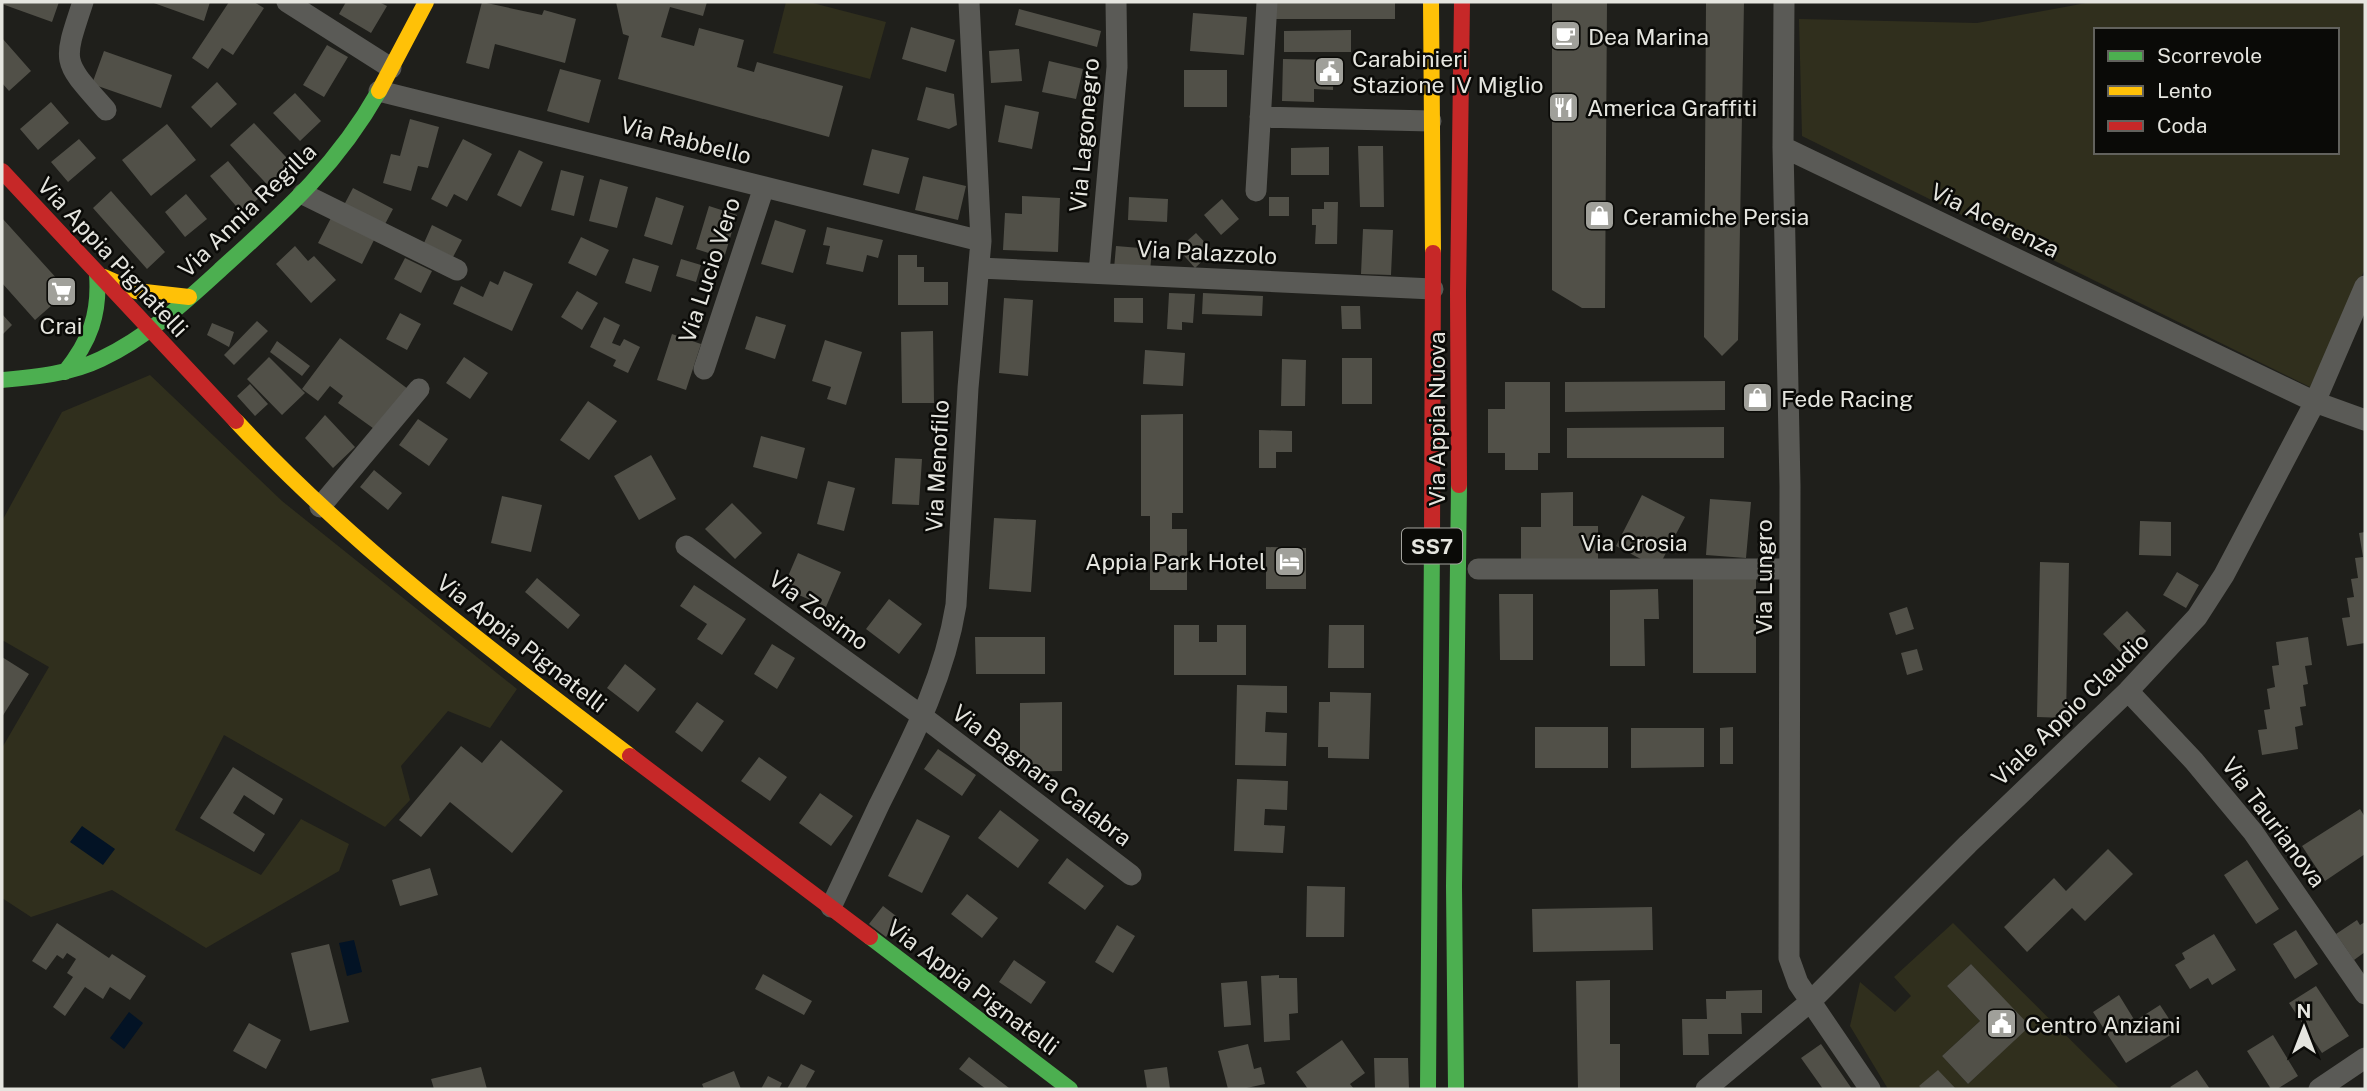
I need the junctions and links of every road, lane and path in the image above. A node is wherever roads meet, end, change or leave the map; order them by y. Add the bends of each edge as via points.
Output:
1 (83, 2) edge
2 (287, 2) edge
3 (426, 2) edge
4 (969, 2) edge
5 (1116, 2) edge
6 (1266, 2) edge
7 (1431, 2) edge
8 (1462, 2) edge
9 (1784, 2) edge
10 (391, 68) junction
11 (379, 91) junction
12 (106, 110) dead end
13 (1260, 117) junction
14 (1431, 121) junction
15 (1783, 147) junction
16 (2, 171) edge
17 (764, 187) junction
18 (1256, 191) dead end
19 (303, 194) junction
20 (981, 241) junction
21 (979, 268) junction
22 (457, 270) dead end
23 (1099, 273) junction
24 (97, 274) junction
25 (2365, 286) edge
26 (1433, 289) junction
27 (189, 297) junction
28 (149, 330) junction
29 (704, 369) dead end
30 (65, 372) junction
31 (2, 380) edge
32 (419, 388) dead end
33 (2315, 402) junction
34 (2365, 420) edge
35 (320, 506) junction
36 (686, 546) dead end
37 (1478, 569) dead end
38 (1789, 569) junction
39 (2129, 691) junction
40 (922, 716) junction
41 (1131, 875) dead end
42 (831, 907) junction
43 (2365, 994) edge
44 (1811, 1001) junction
45 (2365, 1058) edge
46 (1069, 1089) edge
47 (1428, 1089) edge
48 (1456, 1089) edge
49 (1706, 1089) edge
50 (1870, 1089) edge
51 (2319, 1089) edge

1 - 12 street via 69,61
2 - 10 street
3 - 10 main road, Via Annia Regilla
4 - 20 street, Via Menofilo
5 - 23 street, Via Lagonegro via 1118,40
6 - 13 street
7 - 14 main road, Via Appia Nuova / SS7
8 - 48 main road, Via Appia Nuova / SS7
9 - 15 street
10 - 11 main road, Via Annia Regilla
11 - 17 street, Via Rabbello
11 - 19 main road, Via Annia Regilla via 340,151
13 - 14 street
13 - 18 street
14 - 26 main road, Via Appia Nuova / SS7
15 - 33 street, Via Acerenza
15 - 38 street, Via Lungro
16 - 24 main road, Via Appia Pignatelli
17 - 20 street, Via Rabbello
17 - 29 street, Via Lucio Vero
19 - 22 street
19 - 27 main road, Via Annia Regilla
20 - 21 street, Via Menofilo
21 - 23 street, Via Palazzolo
21 - 40 street, Via Menofilo via 956,605 941,671
23 - 26 street, Via Palazzolo
24 - 27 main road via 136,291
24 - 28 main road, Via Appia Pignatelli
24 - 30 main road via 94,329
25 - 33 street, Viale Appio Claudio
26 - 47 main road, Via Appia Nuova / SS7
27 - 28 main road, Via Annia Regilla
28 - 30 main road, Via Annia Regilla via 101,359
28 - 35 main road, Via Appia Pignatelli
30 - 31 main road, Via Annia Regilla
32 - 35 street
33 - 34 street, Via Acerenza
33 - 39 street, Viale Appio Claudio via 2215,591 2181,636
35 - 42 main road, Via Appia Pignatelli via 473,634
36 - 40 street, Via Zosimo
37 - 38 street, Via Crosia
38 - 44 street, Via Lungro via 1789,958
39 - 43 street, Via Taurianova via 2247,824
39 - 44 street, Viale Appio Claudio
40 - 41 street, Via Bagnara Calabra
40 - 42 street, Via Menofilo
42 - 46 main road, Via Appia Pignatelli
44 - 49 street, Viale Appio Claudio
44 - 50 street, Via Lungro
45 - 51 street

